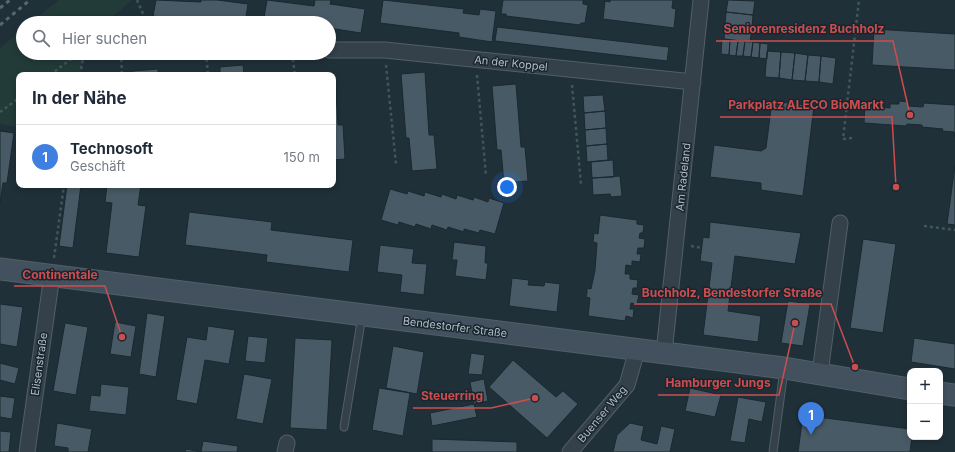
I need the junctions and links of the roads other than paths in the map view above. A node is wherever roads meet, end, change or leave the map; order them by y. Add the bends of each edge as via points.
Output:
1 (701, 0) edge
2 (336, 50) edge
3 (693, 82) junction
4 (840, 223) dead end
5 (0, 269) edge
6 (52, 275) junction
7 (362, 315) junction
8 (638, 350) junction
9 (664, 353) junction
10 (784, 368) junction
11 (820, 373) junction
12 (907, 388) edge
13 (943, 393) edge
14 (955, 395) edge
15 (344, 427) dead end
16 (27, 452) edge
17 (570, 452) edge
18 (773, 452) edge

1 - 3 street, Am Radeland
2 - 3 street, An der Koppel via 385,50
3 - 9 street, Am Radeland
4 - 11 street
5 - 6 street, Bendestorfer Straße
6 - 7 street, Bendestorfer Straße
6 - 16 street, Elisenstraße
7 - 8 street, Bendestorfer Straße
7 - 15 lane
8 - 9 street, Bendestorfer Straße
8 - 17 street, Buenser Weg via 627,385
9 - 10 street, Bendestorfer Straße
10 - 11 street, Bendestorfer Straße
10 - 18 lane
11 - 12 street, Bendestorfer Straße
13 - 14 street

